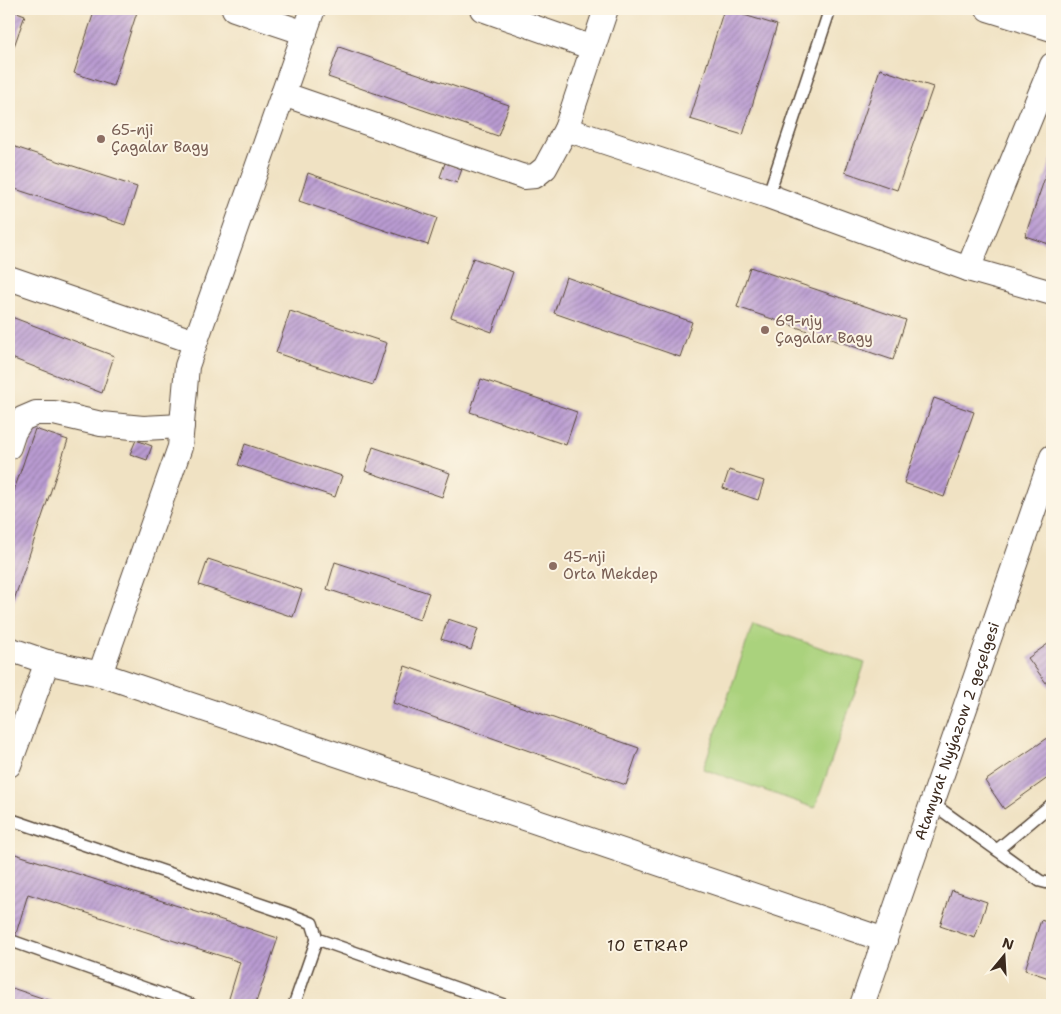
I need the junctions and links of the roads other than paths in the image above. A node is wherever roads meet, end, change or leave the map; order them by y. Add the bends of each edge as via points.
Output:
1 (234, 9) edge
2 (313, 9) edge
3 (482, 9) edge
4 (606, 9) edge
5 (830, 9) edge
6 (988, 9) edge
7 (1052, 29) edge
8 (305, 33) junction
9 (593, 48) junction
10 (1052, 65) edge
11 (283, 94) junction
12 (566, 129) junction
13 (768, 196) junction
14 (968, 269) junction
15 (9, 278) edge
16 (1052, 293) edge
17 (195, 342) junction
18 (9, 405) edge
19 (36, 413) junction
20 (182, 426) junction
21 (9, 447) edge
22 (1052, 457) edge
23 (9, 648) edge
24 (47, 662) junction
25 (100, 674) junction
26 (9, 765) edge
27 (932, 804) junction
28 (1052, 804) edge
29 (9, 819) edge
30 (997, 850) junction
31 (1052, 884) edge
32 (317, 939) junction
33 (9, 940) edge
34 (885, 940) junction
35 (192, 1005) edge
36 (294, 1005) edge
37 (504, 1005) edge
38 (862, 1005) edge

1 - 8 street
2 - 8 street
3 - 9 street
4 - 9 street
5 - 13 lane
6 - 7 street
8 - 11 street
9 - 12 street
10 - 14 street
11 - 12 street via 524,177 535,176 546,168
11 - 17 street
12 - 13 street
13 - 14 street
14 - 16 street
15 - 17 street
17 - 20 street via 187,366
18 - 19 street
19 - 20 street via 144,428
19 - 21 street via 22,419
20 - 25 street via 180,447
22 - 27 street, Atamyrat Nyýazow 2 geçelgesi
23 - 24 street
24 - 25 street
24 - 26 street
25 - 34 street
27 - 30 lane
27 - 34 street, Atamyrat Nyýazow 2 geçelgesi
28 - 30 lane
29 - 32 lane via 312,923
30 - 31 lane via 1040,881
32 - 36 lane
32 - 37 lane
33 - 35 lane
34 - 38 street, Atamyrat Nyýazow 2 geçelgesi

